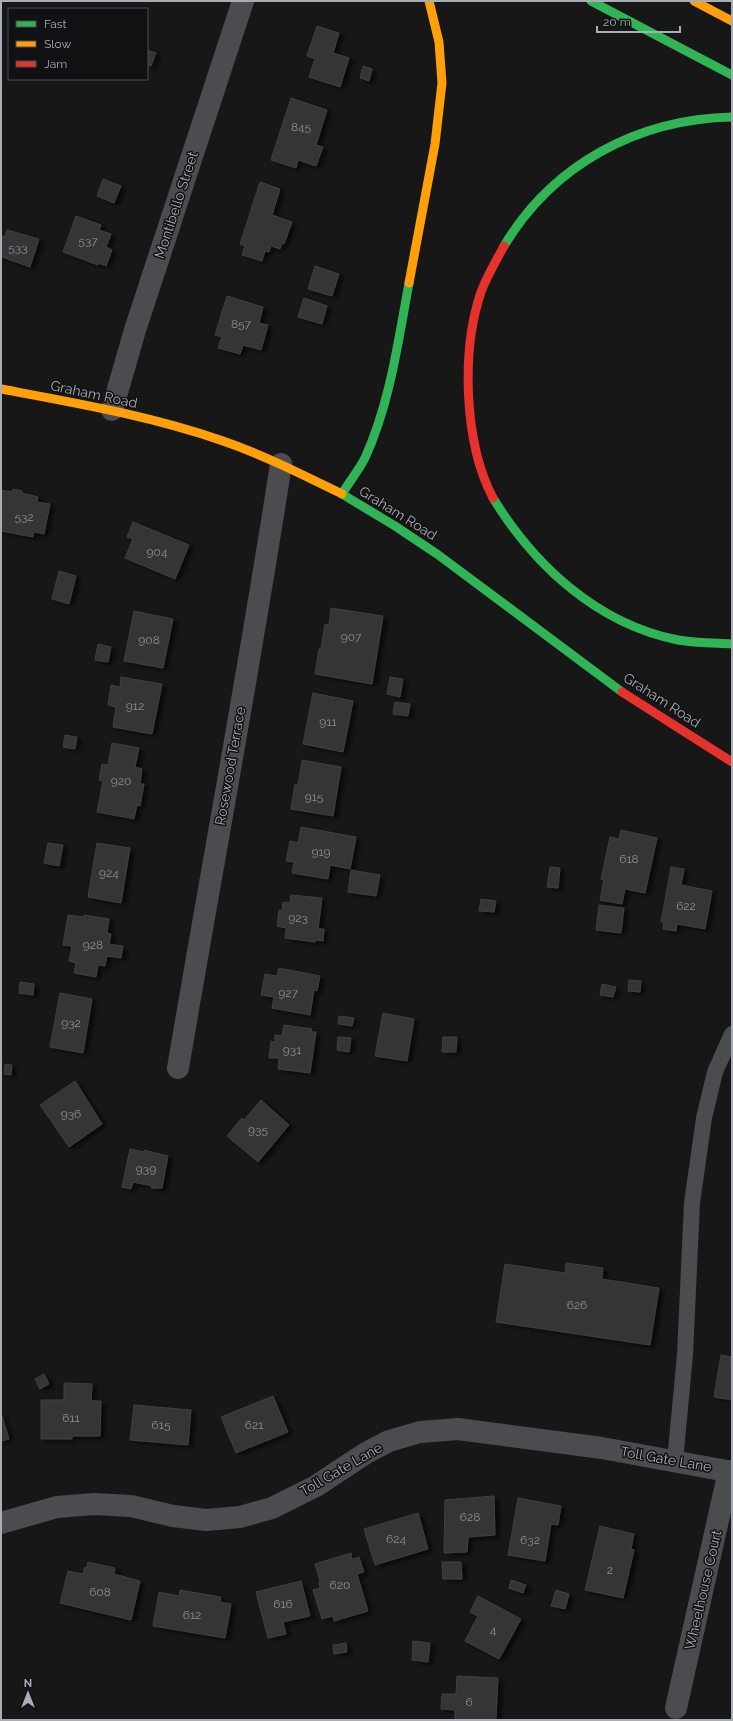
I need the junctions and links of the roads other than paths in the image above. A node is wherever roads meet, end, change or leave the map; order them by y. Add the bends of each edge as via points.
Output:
1 (243, 1) edge
2 (429, 1) edge
3 (591, 1) edge
4 (694, 1) edge
5 (732, 21) edge
6 (732, 75) edge
7 (732, 117) edge
8 (1, 389) edge
9 (112, 410) junction
10 (281, 464) junction
11 (342, 494) junction
12 (732, 644) edge
13 (732, 762) edge
14 (732, 1034) edge
15 (178, 1068) dead end
16 (675, 1461) junction
17 (731, 1471) edge
18 (1, 1522) edge
19 (676, 1708) dead end

1 - 9 street, Montibello Street via 135,330
2 - 11 main road via 439,42 442,83 435,144 392,371 380,420 364,458
3 - 6 main road
4 - 5 main road
7 - 12 main road via 682,121 641,131 604,148 564,175 515,228 498,257 480,295 468,368 471,418 478,458 493,497 516,533 538,560 569,588 597,608 632,626 670,638
8 - 9 main road, Graham Road
9 - 10 main road, Graham Road via 177,426
10 - 11 main road, Graham Road
10 - 15 street, Rosewood Terrace via 263,582
11 - 13 main road, Graham Road via 437,554 616,688
14 - 16 lane via 715,1072 706,1110 692,1203 685,1355
16 - 17 street, Toll Gate Lane
16 - 18 street, Toll Gate Lane via 602,1448 458,1429 420,1432 389,1441 316,1486 272,1508 240,1518 206,1520 173,1516 131,1506 94,1504 56,1507
17 - 19 street, Wheelhouse Court

